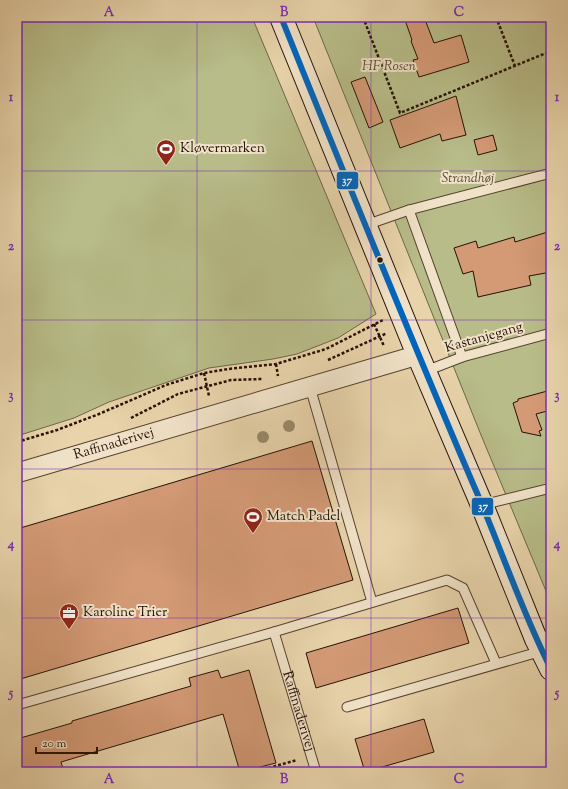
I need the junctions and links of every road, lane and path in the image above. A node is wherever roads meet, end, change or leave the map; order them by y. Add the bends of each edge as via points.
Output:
1 (281, 17) edge
2 (363, 17) edge
3 (496, 17) edge
4 (551, 51) edge
5 (515, 66) junction
6 (551, 172) edge
7 (408, 210) junction
8 (366, 225) junction
9 (404, 318) junction
10 (551, 333) edge
11 (462, 357) junction
12 (324, 362) dead end
13 (422, 363) junction
14 (276, 364) junction
15 (204, 373) junction
16 (284, 374) dead end
17 (278, 376) junction
18 (273, 378) dead end
19 (268, 379) dead end
20 (207, 386) junction
21 (310, 387) junction
22 (129, 419) dead end
23 (17, 442) edge
24 (17, 473) edge
25 (551, 488) edge
26 (482, 505) junction
27 (372, 602) junction
28 (274, 632) junction
29 (545, 649) edge
30 (496, 663) junction
31 (17, 705) edge
32 (347, 707) dead end
33 (311, 756) junction
34 (254, 772) edge
35 (316, 772) edge

1 - 8 street
2 - 5 path via 400,113
3 - 5 path
4 - 5 path
6 - 7 lane
7 - 8 lane
7 - 11 lane
8 - 9 street
9 - 12 path
9 - 13 street
9 - 14 path via 326,349
10 - 11 lane, Kastanjegang
11 - 13 lane, Kastanjegang
13 - 21 street, Raffinaderivej
13 - 26 street
14 - 15 path
14 - 17 path
15 - 20 path
15 - 23 path via 166,385 57,430
16 - 17 path
17 - 18 path
19 - 20 path via 231,380
20 - 22 path via 178,394
21 - 24 street, Raffinaderivej
21 - 27 lane
25 - 26 lane
26 - 29 street
27 - 28 lane
27 - 30 lane via 447,580 463,588
28 - 31 lane
28 - 33 lane, Raffinaderivej
29 - 30 lane
30 - 32 lane
33 - 34 path
33 - 35 lane, Raffinaderivej

